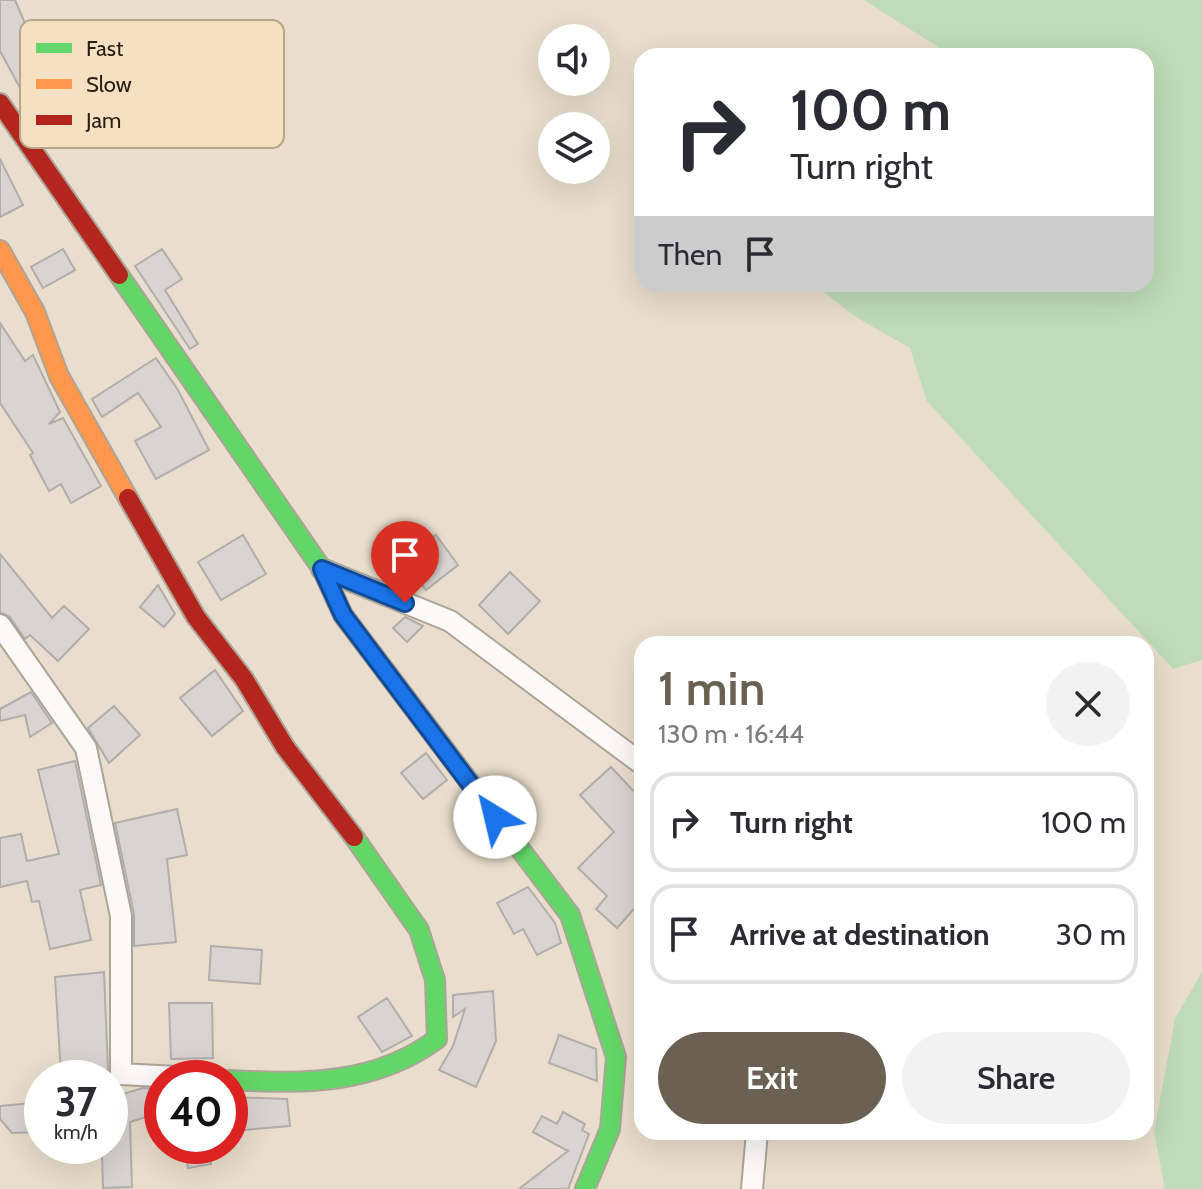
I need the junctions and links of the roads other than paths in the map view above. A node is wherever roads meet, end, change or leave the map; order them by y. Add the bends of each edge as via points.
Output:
1 (0, 103) edge
2 (20, 132) edge
3 (31, 148) edge
4 (0, 250) edge
5 (322, 569) junction
6 (0, 625) edge
7 (634, 758) edge
8 (144, 1075) edge
9 (248, 1080) edge
10 (756, 1140) edge
11 (585, 1189) edge
12 (752, 1189) edge

1 - 2 street
3 - 5 street
4 - 9 street via 35,312 59,376 196,617 419,930 435,980 437,1039 419,1055 383,1071 322,1080
5 - 7 street via 450,621
5 - 11 street via 343,615 570,915 616,1057 610,1129
6 - 8 street via 86,748 121,916 121,1074
10 - 12 street

